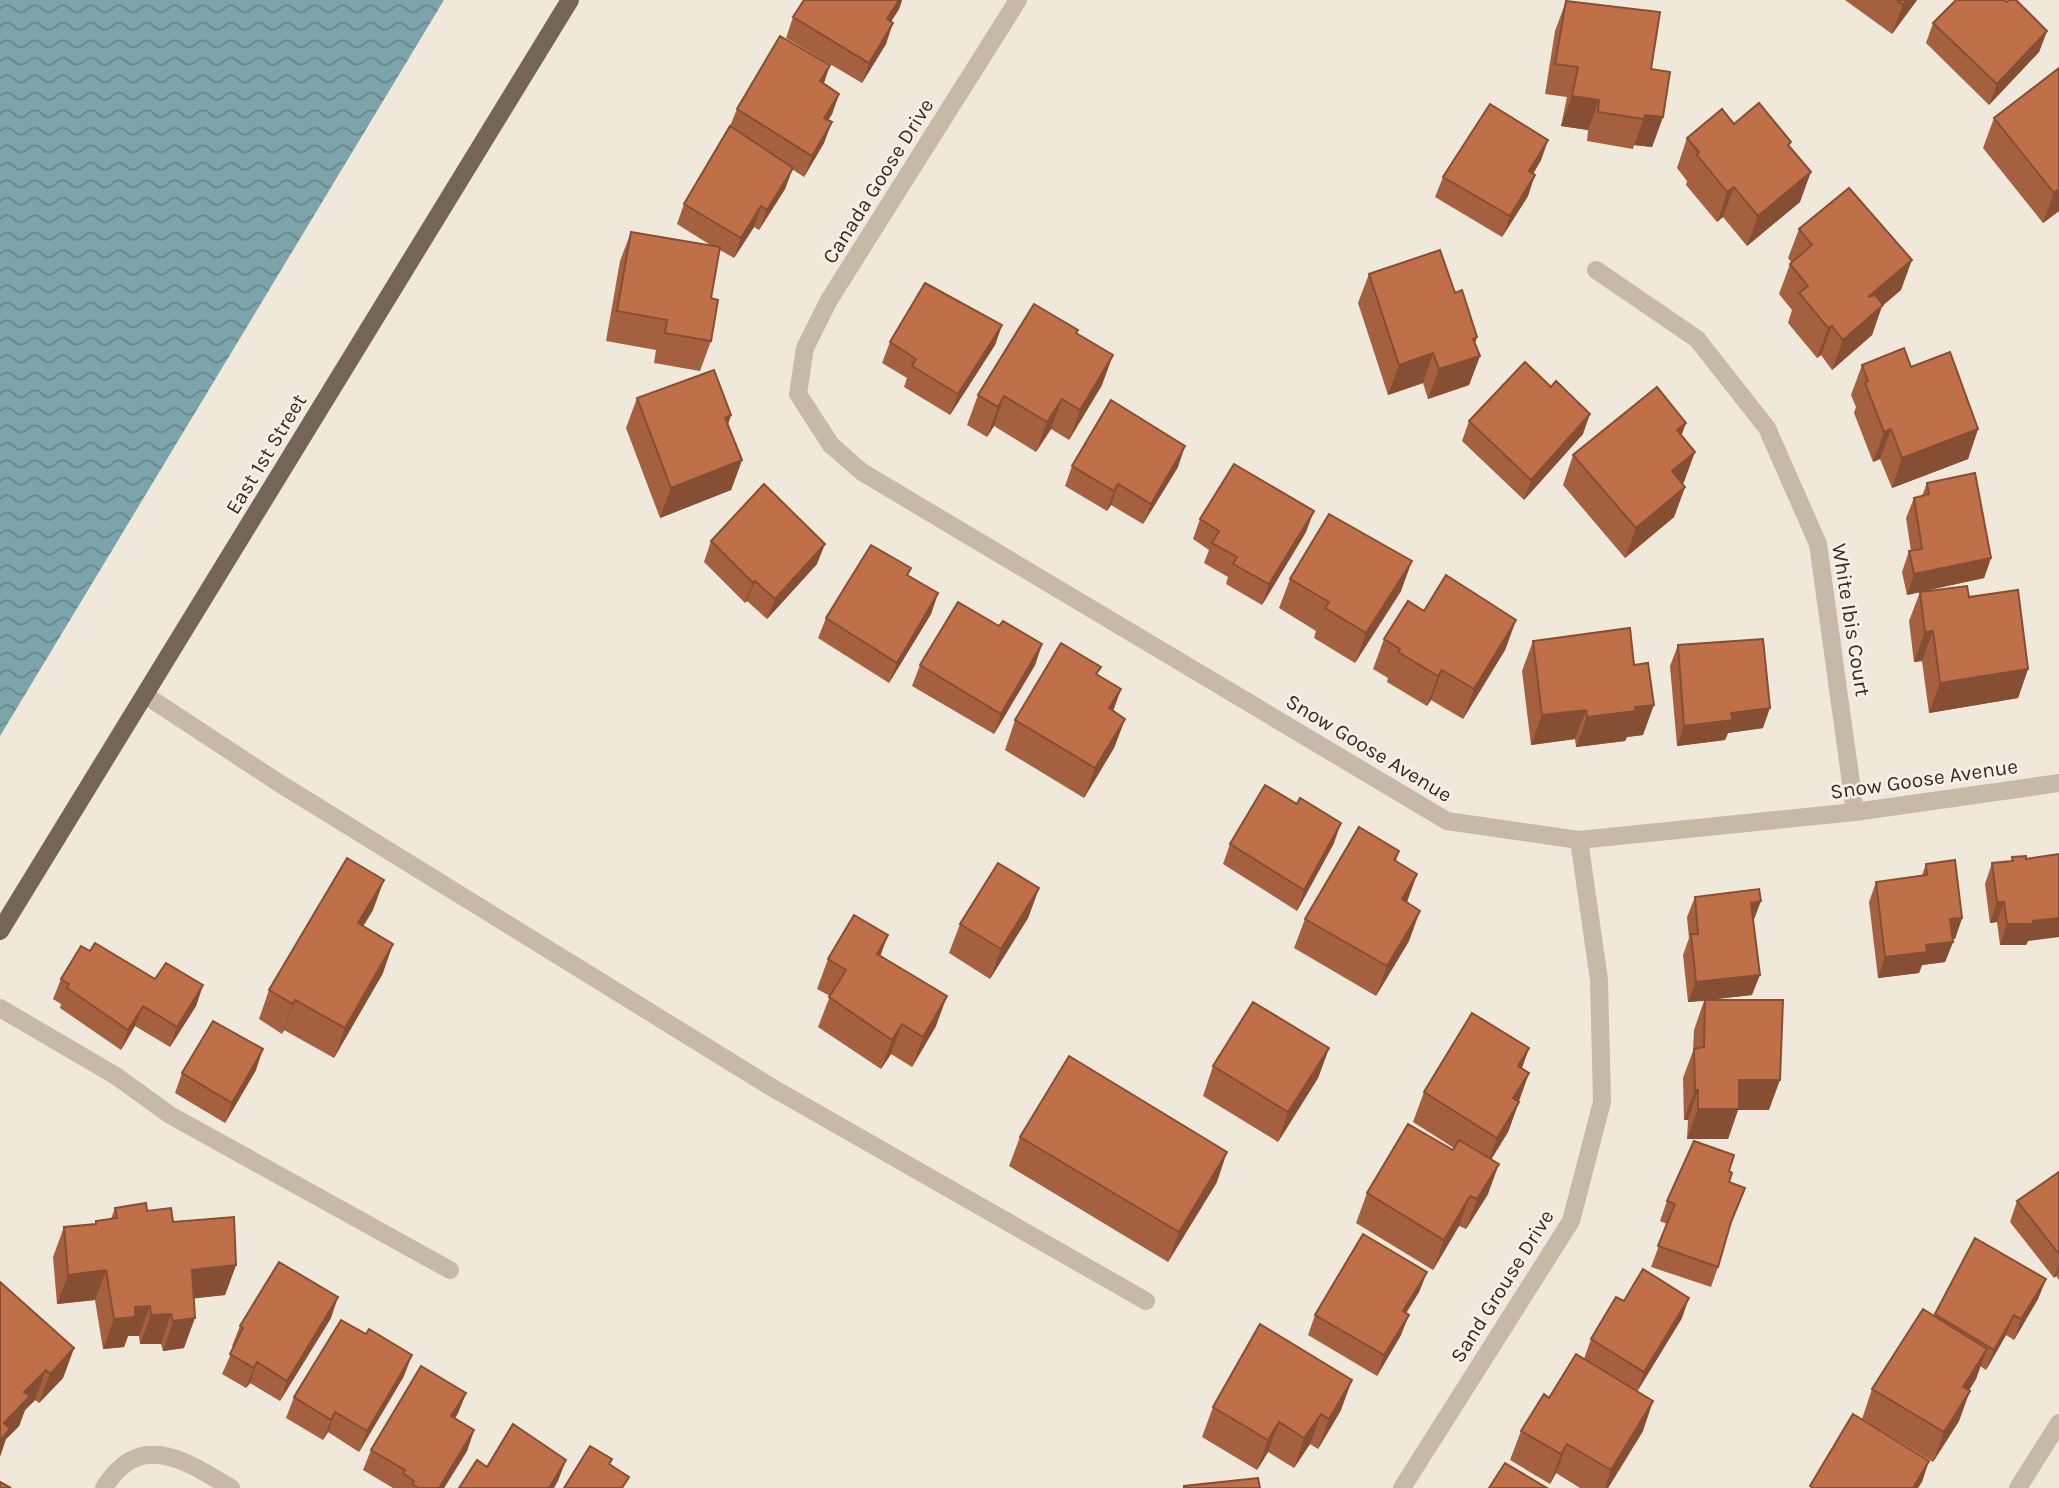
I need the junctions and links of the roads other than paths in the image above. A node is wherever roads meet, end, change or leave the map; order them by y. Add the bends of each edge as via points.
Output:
1 (570, 0) edge
2 (1018, 0) edge
3 (1596, 270) dead end
4 (798, 394) joint
5 (145, 695) junction
6 (2059, 783) edge
7 (1855, 812) junction
8 (1579, 841) junction
9 (0, 931) edge
10 (0, 1008) edge
11 (450, 1270) dead end
12 (1146, 1301) dead end
13 (2059, 1423) edge
14 (104, 1488) edge
15 (231, 1488) edge
16 (1402, 1488) edge
17 (2018, 1488) edge

1 - 5 main road, East 1st Street
2 - 4 street, Canada Goose Drive via 829,300 805,348
3 - 7 street, White Ibis Court via 1697,339 1767,428 1818,544
4 - 8 street, Snow Goose Avenue via 831,446 862,472 1447,821
5 - 9 main road, East 1st Street
5 - 12 street via 771,1087
6 - 7 street, Snow Goose Avenue
7 - 8 street, Snow Goose Avenue
8 - 16 street, Sand Grouse Drive via 1599,980 1602,1102 1571,1221
10 - 11 street via 116,1076 170,1115
13 - 17 street
14 - 15 street via 111,1475 129,1461 150,1454 188,1462

